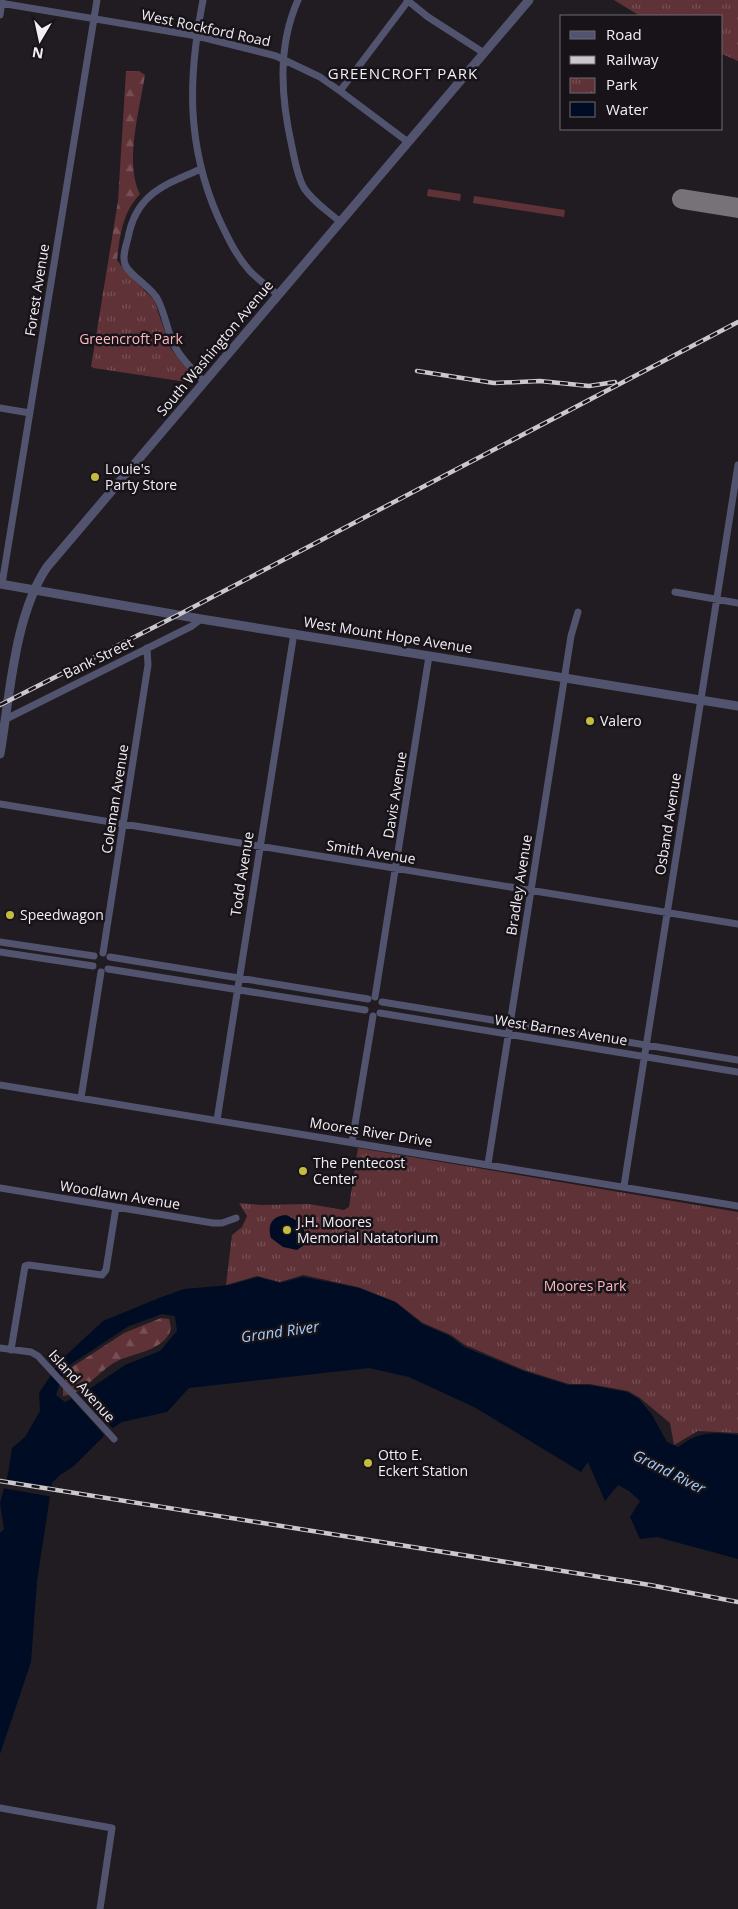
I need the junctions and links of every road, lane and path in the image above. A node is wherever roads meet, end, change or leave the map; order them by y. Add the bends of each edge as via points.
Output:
1 (96, 0) edge
2 (203, 0) edge
3 (298, 0) edge
4 (407, 0) edge
5 (529, 0) edge
6 (1, 2) edge
7 (0, 16) edge
8 (94, 18) junction
9 (197, 36) junction
10 (484, 53) junction
11 (283, 58) junction
12 (340, 91) junction
13 (408, 142) junction
14 (201, 169) junction
15 (340, 222) junction
16 (278, 295) junction
17 (204, 382) junction
18 (0, 408) edge
19 (30, 413) junction
20 (738, 465) edge
21 (735, 507) edge
22 (1, 584) edge
23 (34, 590) junction
24 (675, 592) dead end
25 (716, 600) junction
26 (738, 603) edge
27 (578, 612) dead end
28 (201, 618) junction
29 (294, 633) junction
30 (147, 648) junction
31 (429, 656) junction
32 (565, 677) junction
33 (701, 700) junction
34 (738, 706) edge
35 (6, 719) junction
36 (0, 754) edge
37 (0, 804) edge
38 (124, 824) junction
39 (260, 846) junction
40 (396, 868) junction
41 (531, 890) junction
42 (667, 913) junction
43 (738, 924) edge
44 (0, 942) edge
45 (0, 952) edge
46 (106, 955) junction
47 (94, 956) junction
48 (93, 966) junction
49 (104, 971) junction
50 (239, 978) junction
51 (237, 990) junction
52 (371, 998) junction
53 (382, 1002) junction
54 (365, 1010) junction
55 (376, 1014) junction
56 (510, 1023) junction
57 (508, 1035) junction
58 (646, 1045) junction
59 (644, 1056) junction
60 (738, 1060) edge
61 (738, 1072) edge
62 (0, 1085) edge
63 (81, 1098) junction
64 (217, 1120) junction
65 (352, 1142) junction
66 (488, 1164) junction
67 (624, 1186) junction
68 (0, 1188) edge
69 (738, 1206) edge
70 (116, 1207) junction
71 (236, 1218) dead end
72 (0, 1348) edge
73 (11, 1350) junction
74 (114, 1439) dead end
75 (0, 1808) edge
76 (100, 1909) edge

1 - 8 street, Forest Avenue
2 - 9 street
3 - 11 street via 286,32
4 - 10 street
4 - 12 street
5 - 10 street, South Washington Avenue
6 - 7 street
6 - 8 street, West Rockford Road
8 - 9 street, West Rockford Road
8 - 19 street, Forest Avenue
9 - 11 street, West Rockford Road
9 - 14 street via 192,112
10 - 13 street, South Washington Avenue
11 - 12 street, West Rockford Road
11 - 15 street via 286,121 298,173 303,187 313,199
12 - 13 street, West Rockford Road
13 - 15 street, South Washington Avenue
14 - 16 street via 213,204 237,254 250,272
14 - 17 street via 160,188 142,202 134,214 124,257 125,265 157,298 174,346
15 - 16 street, South Washington Avenue
16 - 17 street, South Washington Avenue
17 - 23 street, South Washington Avenue via 60,551
18 - 19 street
19 - 22 street, Forest Avenue
20 - 21 street, Osband Avenue
21 - 25 street, Osband Avenue
22 - 23 street, West Mount Hope Avenue
23 - 28 street, West Mount Hope Avenue
23 - 35 street, South Washington Avenue via 19,638
24 - 25 street
25 - 26 street
25 - 33 street, Osband Avenue
27 - 32 street, Bradley Avenue
28 - 29 street, West Mount Hope Avenue
28 - 30 street, Bank Street via 192,626
29 - 31 street, West Mount Hope Avenue
29 - 39 street, Todd Avenue
30 - 35 street, Bank Street
30 - 38 street, Coleman Avenue via 148,665
31 - 32 street, West Mount Hope Avenue
31 - 40 street, Davis Avenue
32 - 33 street, West Mount Hope Avenue
32 - 41 street, Bradley Avenue
33 - 34 street, West Mount Hope Avenue
33 - 42 street, Osband Avenue
35 - 36 street, South Washington Avenue
37 - 38 street, Smith Avenue
38 - 39 street, Smith Avenue
38 - 46 street, Coleman Avenue
39 - 40 street, Smith Avenue
39 - 50 street, Todd Avenue
40 - 41 street, Smith Avenue
40 - 52 street, Davis Avenue
41 - 42 street, Smith Avenue
41 - 56 street, Bradley Avenue
42 - 43 street, Smith Avenue
42 - 58 street, Osband Avenue
44 - 47 street
45 - 48 street
46 - 47 street
46 - 49 street via 111,964
46 - 50 street
47 - 48 street
48 - 49 street
49 - 51 street
49 - 63 street
50 - 51 street, Todd Avenue
50 - 52 street
51 - 54 street
51 - 64 street, Todd Avenue
52 - 53 street
52 - 54 street via 364,1004
53 - 55 street via 384,1007
53 - 56 street, West Barnes Avenue
54 - 55 street
55 - 57 street, West Barnes Avenue
55 - 65 street
56 - 57 street, Bradley Avenue
56 - 58 street, West Barnes Avenue
57 - 59 street, West Barnes Avenue
57 - 66 street, Bradley Avenue
58 - 59 street, Osband Avenue
58 - 60 street, West Barnes Avenue
59 - 61 street, West Barnes Avenue
59 - 67 street, Osband Avenue
62 - 63 street, Moores River Drive
63 - 64 street, Moores River Drive
64 - 65 street, Moores River Drive
65 - 66 street, Moores River Drive
66 - 67 street, Moores River Drive
67 - 69 street, Moores River Drive
68 - 70 street, Woodlawn Avenue
70 - 71 street, Woodlawn Avenue via 213,1223
70 - 73 street via 106,1270 102,1275 25,1266
72 - 73 street, Island Avenue
73 - 74 street, Island Avenue via 31,1352 43,1360
75 - 76 street via 112,1828

